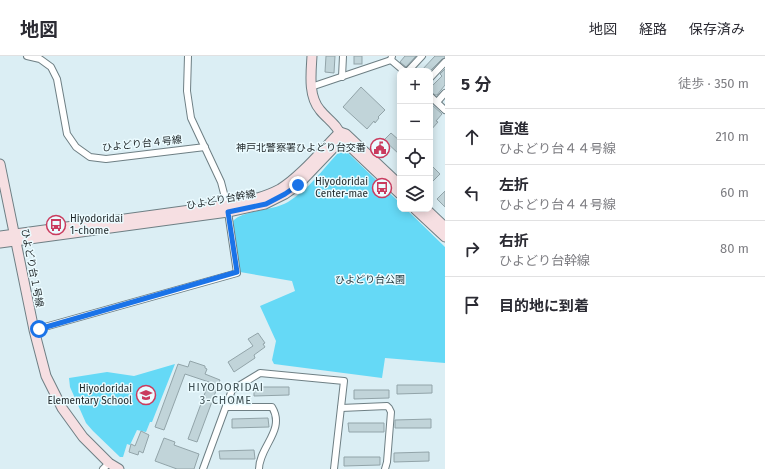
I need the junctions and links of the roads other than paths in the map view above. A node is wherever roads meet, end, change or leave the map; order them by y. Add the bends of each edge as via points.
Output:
1 (28, 56) edge
2 (188, 56) edge
3 (312, 56) edge
4 (343, 56) edge
5 (422, 56) edge
6 (392, 58) edge
7 (445, 62) edge
8 (401, 68) edge
9 (411, 68) edge
10 (433, 75) edge
11 (342, 77) junction
12 (311, 87) junction
13 (445, 93) edge
14 (433, 99) edge
15 (437, 102) junction
16 (445, 110) edge
17 (343, 135) junction
18 (205, 148) junction
19 (0, 164) edge
20 (397, 182) edge
21 (397, 191) edge
22 (227, 208) junction
23 (418, 212) edge
24 (429, 212) edge
25 (445, 227) edge
26 (0, 236) edge
27 (445, 237) edge
28 (15, 238) junction
29 (0, 243) edge
30 (34, 330) junction
31 (226, 407) junction
32 (341, 408) junction
33 (106, 466) edge
34 (119, 469) edge
35 (203, 469) edge
36 (259, 469) edge
37 (334, 469) edge
38 (385, 469) edge

1 - 18 street, ひよどり台４号線 via 40,58 51,67 57,79 67,134 76,147 90,157 106,159
2 - 18 street via 187,92 191,118
3 - 12 street
4 - 11 street
5 - 9 street
6 - 8 street
6 - 11 street
7 - 10 street
11 - 12 street
12 - 17 street via 319,109
13 - 15 street
14 - 15 street
15 - 16 street
17 - 20 street
17 - 21 street
17 - 22 street, ひよどり台幹線 via 280,189
18 - 22 street via 221,182
19 - 28 street, ひよどり台１号線
22 - 28 street, ひよどり台幹線 via 155,214
22 - 30 street via 237,272
23 - 27 street
24 - 25 street
26 - 28 street, ひよどり台幹線
28 - 29 street, ひよどり台幹線
28 - 30 street, ひよどり台１号線
30 - 33 street, ひよどり台１号線 via 46,376 62,408
31 - 32 street via 232,390 260,373 344,381
31 - 35 street
31 - 36 street via 272,407 276,425 259,461
32 - 37 street
32 - 38 street via 389,408 391,412
33 - 34 street, ひよどり台１号線

